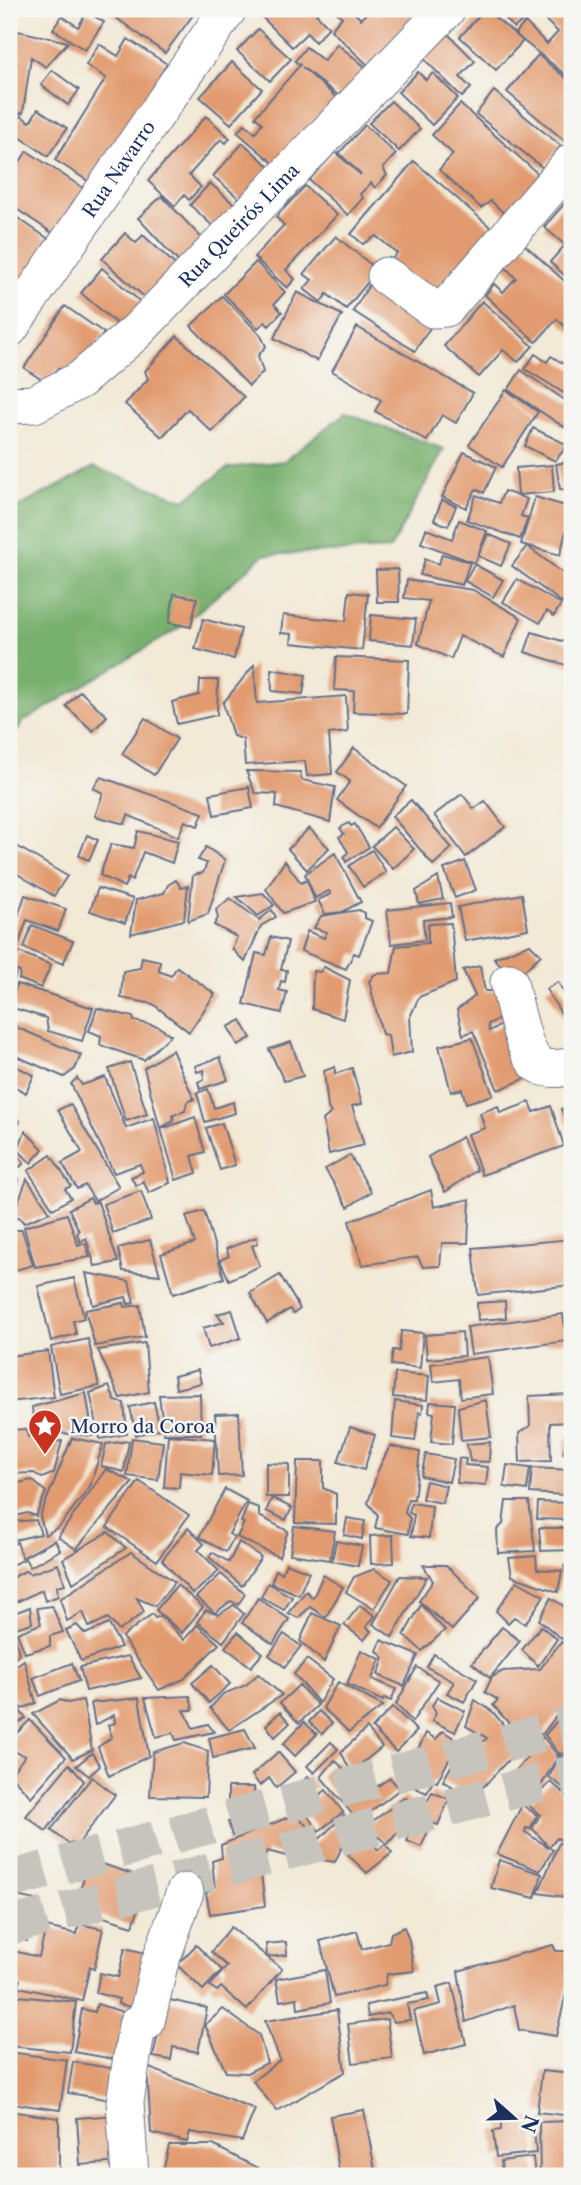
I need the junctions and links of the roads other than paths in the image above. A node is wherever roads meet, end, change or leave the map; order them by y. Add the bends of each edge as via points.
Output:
1 (228, 9) edge
2 (447, 9) edge
3 (572, 162) edge
4 (386, 276) dead end
5 (9, 329) edge
6 (9, 405) edge
7 (509, 982) dead end
8 (572, 1066) edge
9 (185, 1892) dead end
10 (130, 2176) edge

1 - 5 street, Rua Navarro
2 - 6 street, Rua Queirós Lima via 136,332 80,380 34,404
3 - 4 street via 446,308 433,309
7 - 8 street via 529,1054 540,1066
9 - 10 street via 159,1965 146,2022 137,2025 125,2102

